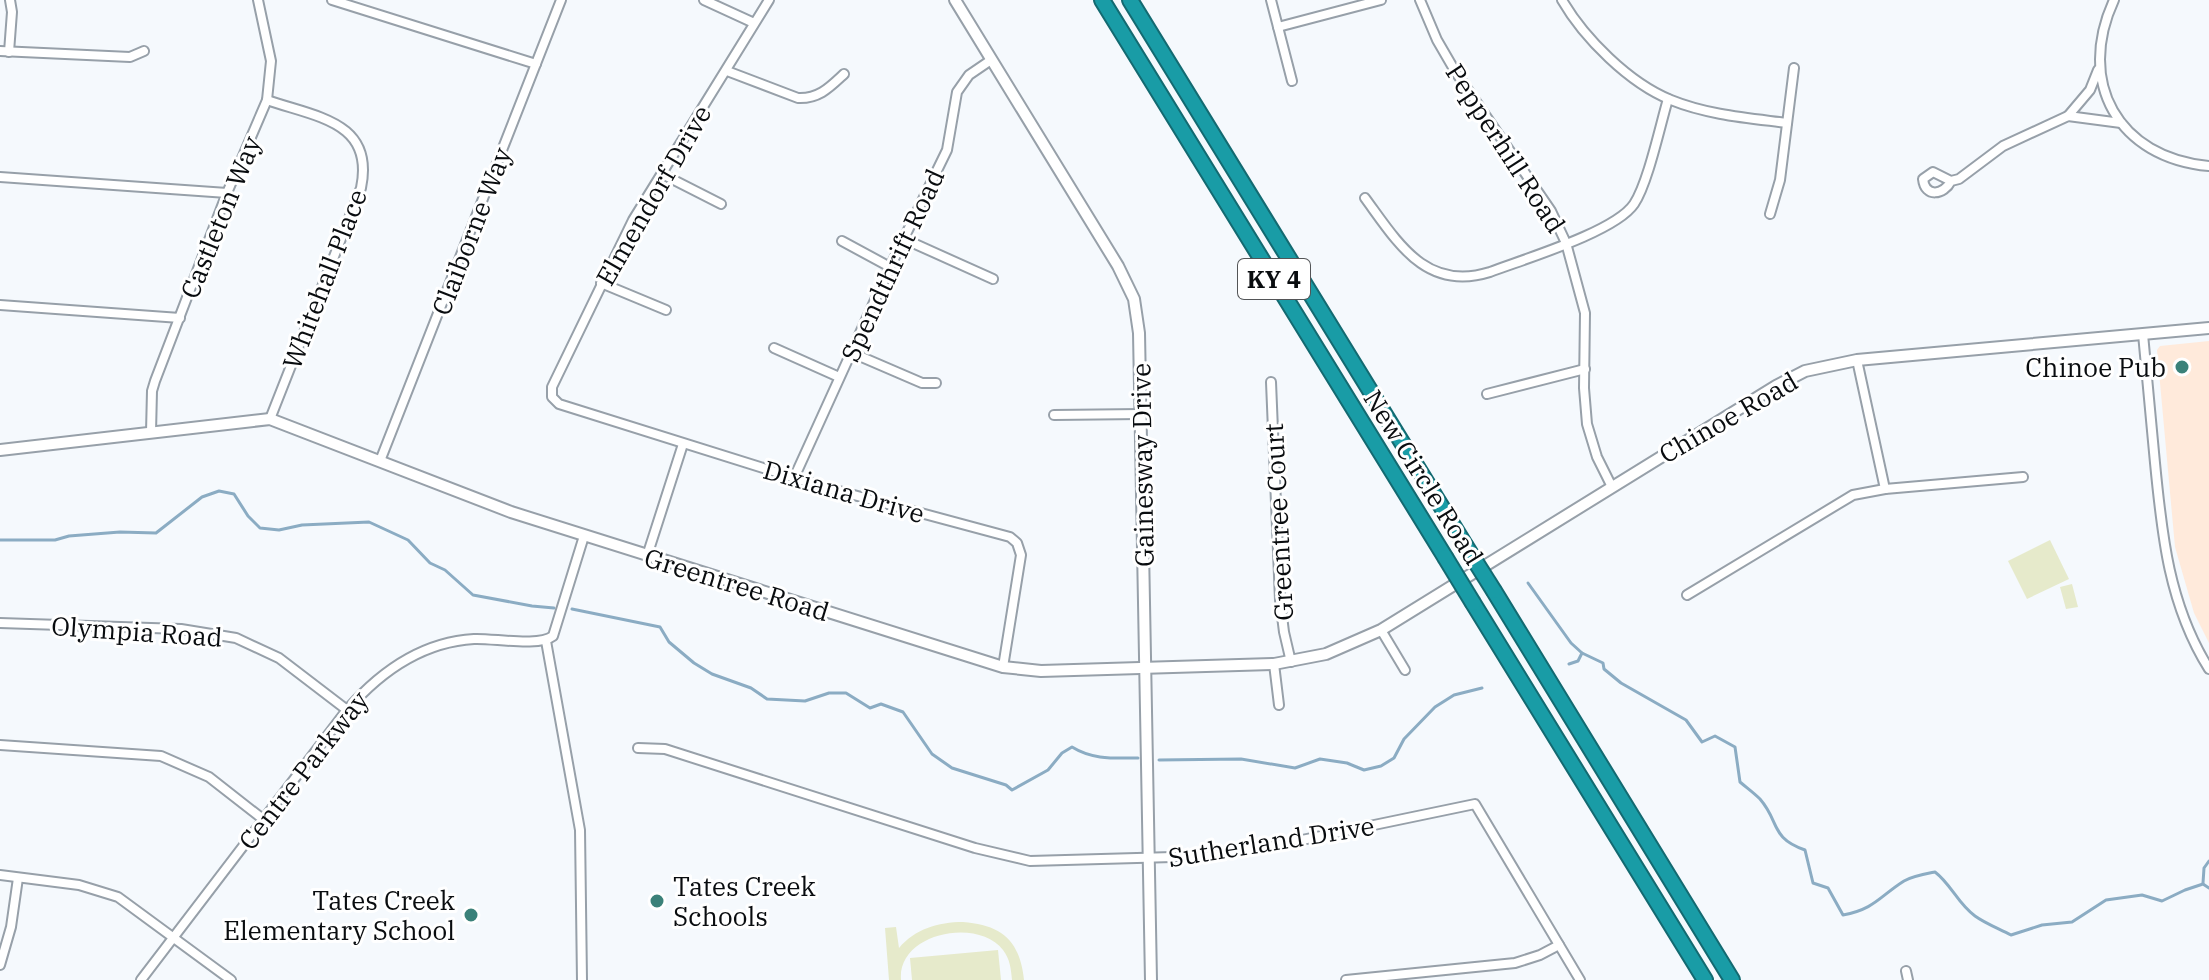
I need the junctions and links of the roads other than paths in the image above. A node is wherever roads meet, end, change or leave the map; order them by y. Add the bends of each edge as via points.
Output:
1 (10, 0) edge
2 (258, 0) edge
3 (332, 0) edge
4 (561, 0) edge
5 (704, 0) edge
6 (769, 0) edge
7 (955, 0) edge
8 (1102, 0) edge
9 (1130, 0) edge
10 (1271, 0) edge
11 (1381, 0) edge
12 (1420, 0) edge
13 (1562, 0) edge
14 (2114, 0) edge
15 (754, 23) junction
16 (1278, 27) junction
17 (144, 51) dead end
18 (4, 52) edge
19 (991, 60) junction
20 (536, 64) junction
21 (1794, 68) dead end
22 (2099, 69) junction
23 (727, 71) junction
24 (844, 74) dead end
25 (1292, 81) dead end
26 (1668, 99) junction
27 (267, 100) junction
28 (2068, 116) junction
29 (1787, 123) junction
30 (2121, 123) junction
31 (2209, 166) edge
32 (662, 174) junction
33 (0, 177) edge
34 (1951, 181) dead end
35 (227, 193) junction
36 (1365, 198) dead end
37 (721, 204) dead end
38 (1770, 214) dead end
39 (904, 239) junction
40 (842, 241) dead end
41 (1566, 243) junction
42 (890, 267) junction
43 (993, 279) dead end
44 (601, 283) junction
45 (0, 305) edge
46 (666, 310) dead end
47 (180, 318) junction
48 (2209, 328) edge
49 (2143, 334) junction
50 (774, 348) dead end
51 (850, 352) junction
52 (1857, 360) junction
53 (1585, 369) junction
54 (839, 377) junction
55 (1271, 382) dead end
56 (936, 383) dead end
57 (1487, 394) dead end
58 (552, 397) joint
59 (1141, 414) junction
60 (1054, 415) dead end
61 (270, 419) junction
62 (151, 432) junction
63 (683, 444) junction
64 (0, 450) edge
65 (380, 461) junction
66 (2023, 477) dead end
67 (794, 478) junction
68 (1612, 487) junction
69 (1885, 489) junction
70 (584, 536) junction
71 (647, 556) junction
72 (1469, 576) joint
73 (1687, 595) dead end
74 (0, 623) edge
75 (1381, 630) junction
76 (546, 641) junction
77 (1291, 662) junction
78 (1274, 664) junction
79 (1003, 667) junction
80 (1145, 667) junction
81 (2209, 669) edge
82 (1405, 670) dead end
83 (1279, 705) dead end
84 (347, 710) junction
85 (0, 745) edge
86 (638, 748) dead end
87 (264, 820) junction
88 (1149, 860) junction
89 (0, 875) edge
90 (18, 878) junction
91 (174, 937) junction
92 (1559, 945) junction
93 (0, 965) edge
94 (141, 980) edge
95 (231, 980) edge
96 (582, 980) edge
97 (1151, 980) edge
98 (1346, 980) edge
99 (1580, 980) edge
100 (1705, 980) edge
101 (1732, 980) edge

1 - 18 street
2 - 27 street, Castleton Way via 271,61
3 - 20 street
4 - 20 street, Claiborne Way
5 - 15 street
6 - 15 street, Elmendorf Drive
7 - 19 street, Gainesway Drive
8 - 100 highway, New Circle Road / KY 4, bridge
9 - 101 highway, New Circle Road / KY 4, bridge
10 - 16 street
11 - 16 street
12 - 41 street, Pepperhill Road via 1455,71 1539,192
13 - 26 street via 1598,48
14 - 22 street via 2101,37
15 - 23 street, Elmendorf Drive
16 - 25 street
17 - 18 street via 130,57
19 - 39 street, Spendthrift Road via 969,75 957,92 947,150
19 - 59 street, Gainesway Drive via 1129,284 1138,317
20 - 65 street, Claiborne Way
21 - 29 street
22 - 28 street via 2090,90
22 - 30 street via 2106,97
23 - 24 street via 798,98 826,91
23 - 32 street, Elmendorf Drive
26 - 29 street via 1720,114
26 - 41 street via 1632,208 1615,222
27 - 35 street, Castleton Way
27 - 61 street, Whitehall Place via 347,130 359,145 364,166 361,188
28 - 30 street
28 - 34 street via 2017,139 1965,177
29 - 38 street
30 - 31 street via 2159,154
32 - 37 street
32 - 44 street, Elmendorf Drive
33 - 35 street
35 - 47 street, Castleton Way
36 - 41 street via 1406,252 1444,274 1476,276
39 - 42 street, Spendthrift Road
39 - 43 street
40 - 42 street
41 - 53 street, Pepperhill Road via 1585,313
42 - 51 street, Spendthrift Road
44 - 46 street
44 - 58 street, Elmendorf Drive
45 - 47 street
47 - 62 street, Castleton Way via 152,391
48 - 49 street, Chinoe Road
49 - 52 street, Chinoe Road
49 - 81 street via 2167,562 2182,616
50 - 54 street
51 - 54 street, Spendthrift Road
51 - 56 street via 922,383
52 - 68 street, Chinoe Road via 1793,377
52 - 69 street
53 - 57 street
53 - 68 street, Pepperhill Road via 1587,424
54 - 67 street, Spendthrift Road
55 - 77 street, Greentree Court via 1280,600
58 - 63 street, Dixiana Drive via 559,404
59 - 60 street
59 - 80 street, Gainesway Drive
61 - 62 street, Greentree Road
61 - 65 street, Greentree Road
62 - 64 street, Greentree Road
63 - 67 street, Dixiana Drive
63 - 71 street
65 - 70 street, Greentree Road
66 - 69 street
67 - 79 street, Dixiana Drive via 1017,543 1021,555
68 - 72 street, Chinoe Road
69 - 73 street via 1833,505
70 - 71 street, Greentree Road
70 - 76 street via 554,634
71 - 79 street, Greentree Road
72 - 75 street, Greentree Road
74 - 84 street, Olympia Road via 181,629 236,638 279,658
75 - 77 street, Greentree Road via 1326,654
75 - 82 street
76 - 84 street, Centre Parkway via 473,639 430,649 382,675
76 - 96 street via 580,830
77 - 78 street, Greentree Road
78 - 80 street, Greentree Road
78 - 83 street
79 - 80 street, Greentree Road
80 - 88 street, Gainesway Drive
84 - 87 street, Centre Parkway
85 - 87 street via 176,760 209,777
86 - 88 street, Sutherland Drive via 665,749 1018,859
87 - 91 street, Centre Parkway
88 - 92 street, Sutherland Drive via 1273,846 1475,804
88 - 97 street, Gainesway Drive
89 - 90 street
90 - 91 street via 107,892
90 - 93 street
91 - 94 street, Centre Parkway
91 - 95 street
92 - 98 street via 1515,963
92 - 99 street, Sutherland Drive

